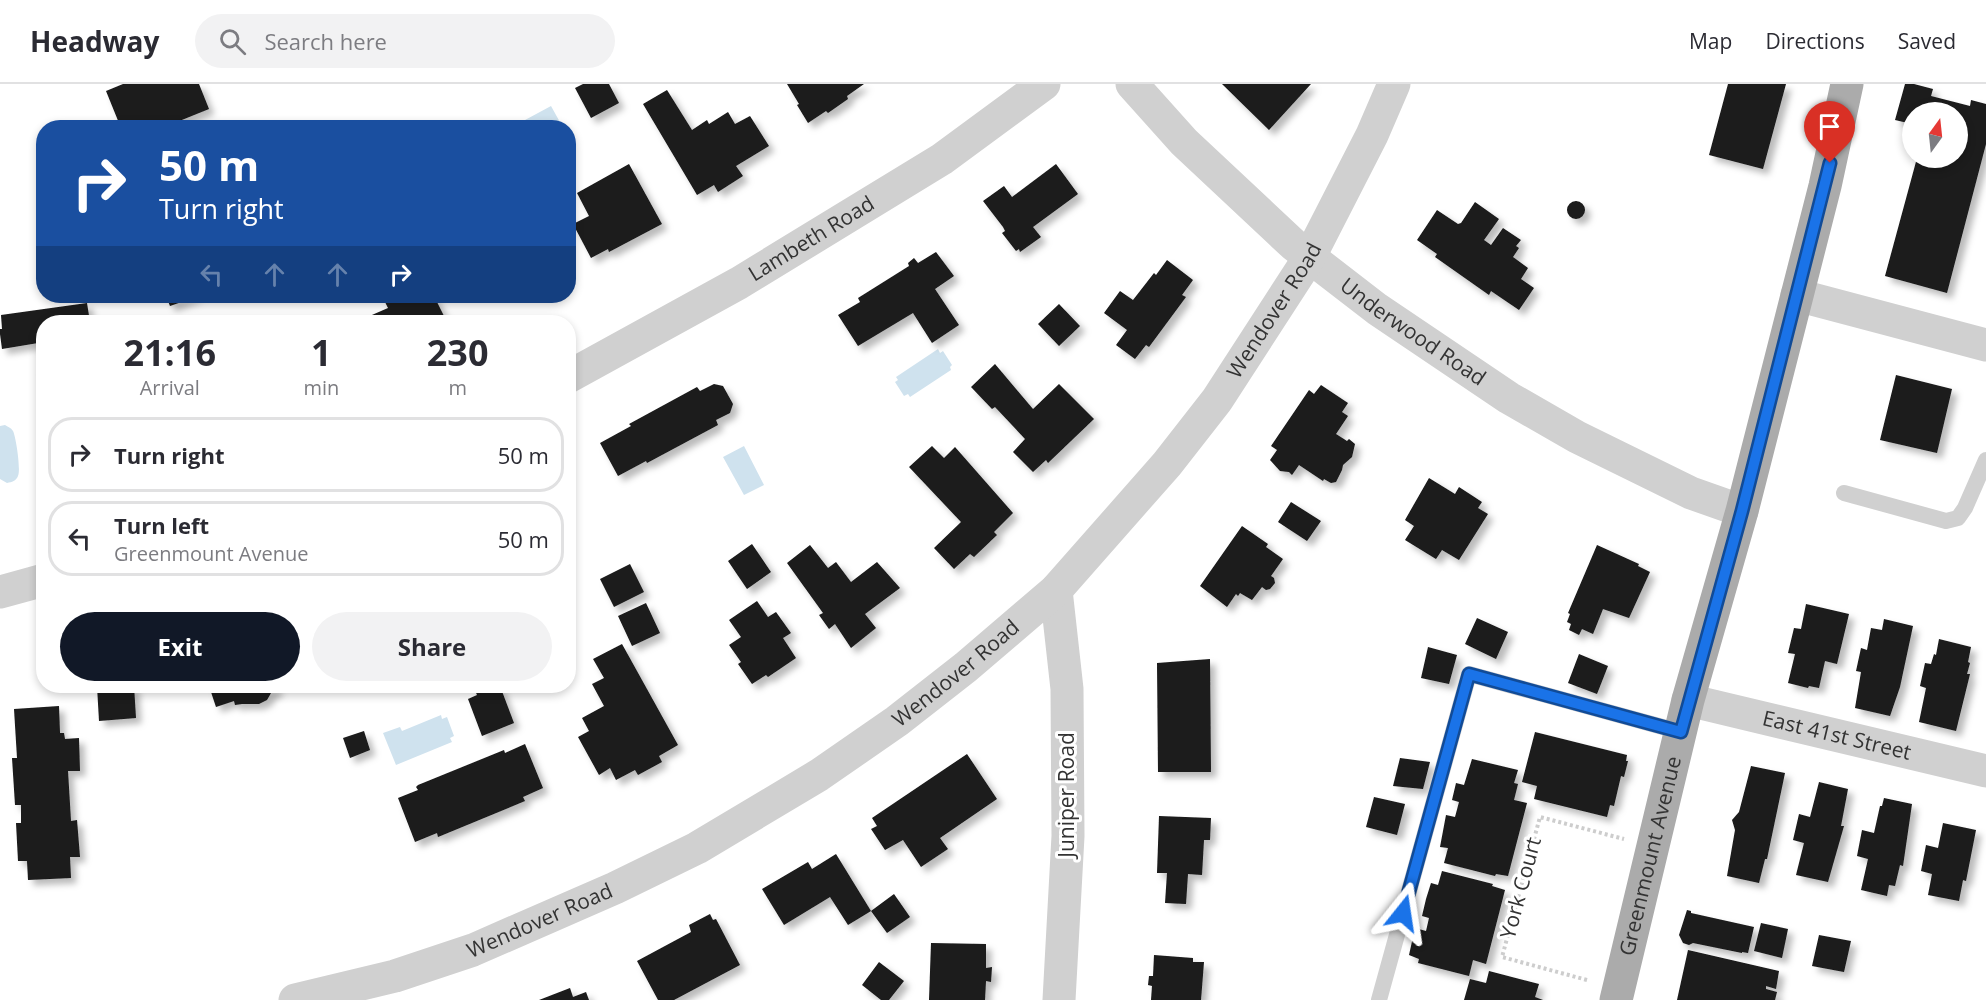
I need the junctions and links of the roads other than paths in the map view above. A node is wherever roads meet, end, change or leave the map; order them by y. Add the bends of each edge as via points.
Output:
1 (1044, 84) edge
2 (1132, 84) edge
3 (1394, 84) edge
4 (1847, 84) edge
5 (1309, 258) junction
6 (1797, 295) junction
7 (1986, 345) edge
8 (576, 373) edge
9 (1986, 460) edge
10 (1844, 493) dead end
11 (1742, 511) junction
12 (36, 582) edge
13 (1056, 590) junction
14 (0, 592) edge
15 (1688, 700) junction
16 (1681, 732) junction
17 (1986, 771) edge
18 (295, 1000) edge
19 (1059, 1000) edge
20 (1379, 1000) edge
21 (1616, 1000) edge

1 - 8 street, Lambeth Road via 942,159 740,283
2 - 5 street, Underwood Road via 1184,142
3 - 5 street, Wendover Road
4 - 6 main road, Greenmount Avenue
5 - 11 street, Underwood Road via 1438,351 1529,409 1691,493
5 - 13 street, Wendover Road via 1217,400 1160,472
6 - 7 street
6 - 11 main road, Greenmount Avenue
9 - 10 lane via 1965,508 1958,518 1946,521
11 - 15 main road, Greenmount Avenue
12 - 14 street
13 - 18 street, Wendover Road via 966,668 897,720 819,775 697,848 473,950 395,976
13 - 19 street, Juniper Road via 1067,700 1068,836
15 - 16 main road, Greenmount Avenue
15 - 17 street, East 41st Street
16 - 20 lane via 1469,674
16 - 21 main road, Greenmount Avenue

